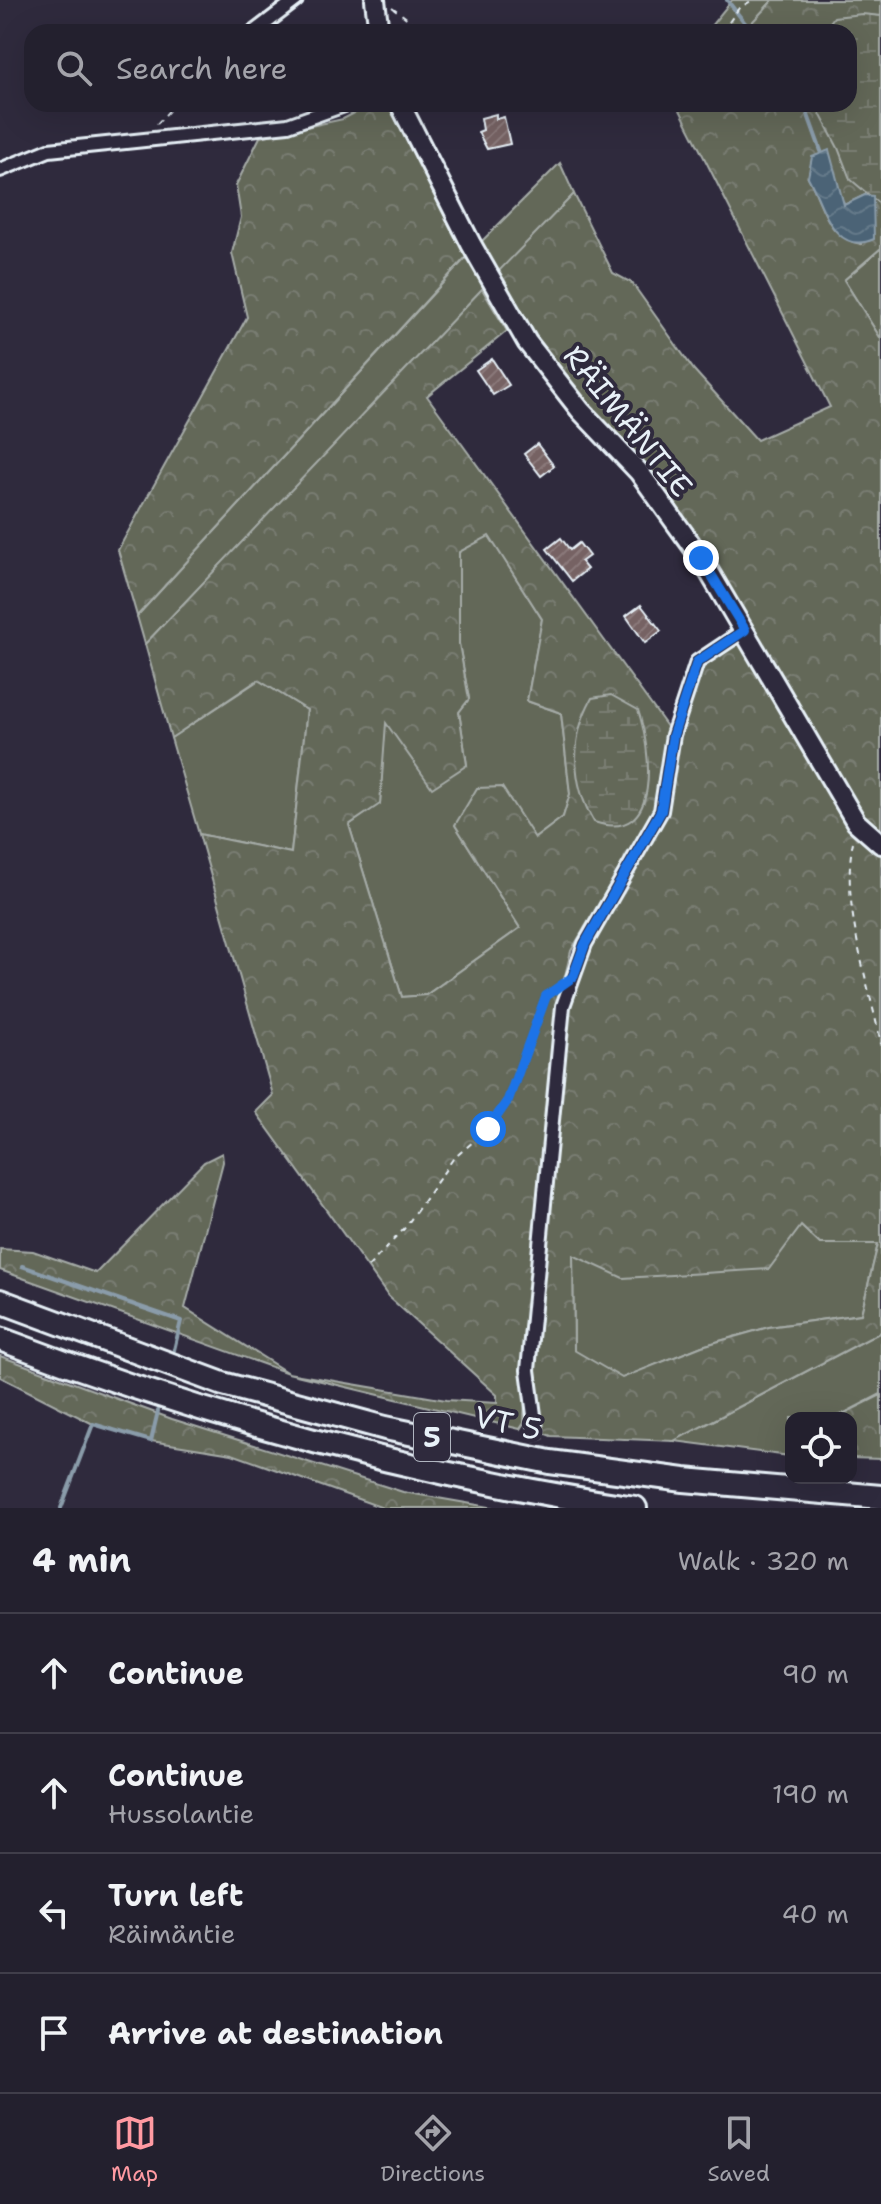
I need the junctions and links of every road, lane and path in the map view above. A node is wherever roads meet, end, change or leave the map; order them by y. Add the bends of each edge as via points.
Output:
1 (296, 0) edge
2 (753, 0) edge
3 (375, 5) edge
4 (264, 24) edge
5 (415, 24) edge
6 (728, 24) edge
7 (168, 112) edge
8 (325, 112) edge
9 (404, 112) edge
10 (141, 141) junction
11 (0, 170) edge
12 (745, 630) junction
13 (863, 828) junction
14 (881, 844) edge
15 (573, 977) junction
16 (881, 1044) edge
17 (368, 1267) dead end
18 (0, 1301) edge
19 (0, 1339) edge
20 (536, 1430) tunnel mouth
21 (881, 1497) edge
22 (635, 1508) edge

1 - 4 street
2 - 6 path
3 - 5 path via 393,7
7 - 10 path
8 - 10 street via 288,125
9 - 12 street, RÄIMÄNTIE via 527,342 581,411 639,472
10 - 11 street via 49,150
12 - 13 street, RÄIMÄNTIE
12 - 15 street via 697,662 673,735 661,811 585,944
13 - 14 street, RÄIMÄNTIE
13 - 16 path via 854,837 851,886
15 - 17 path via 546,996 508,1100 488,1129 453,1159 404,1229
15 - 20 street via 563,1006 528,1370
18 - 21 highway, VT 5 / 5 via 223,1384 385,1428 550,1462
19 - 22 highway, VT 5 / 5 via 180,1403 376,1457 547,1495

